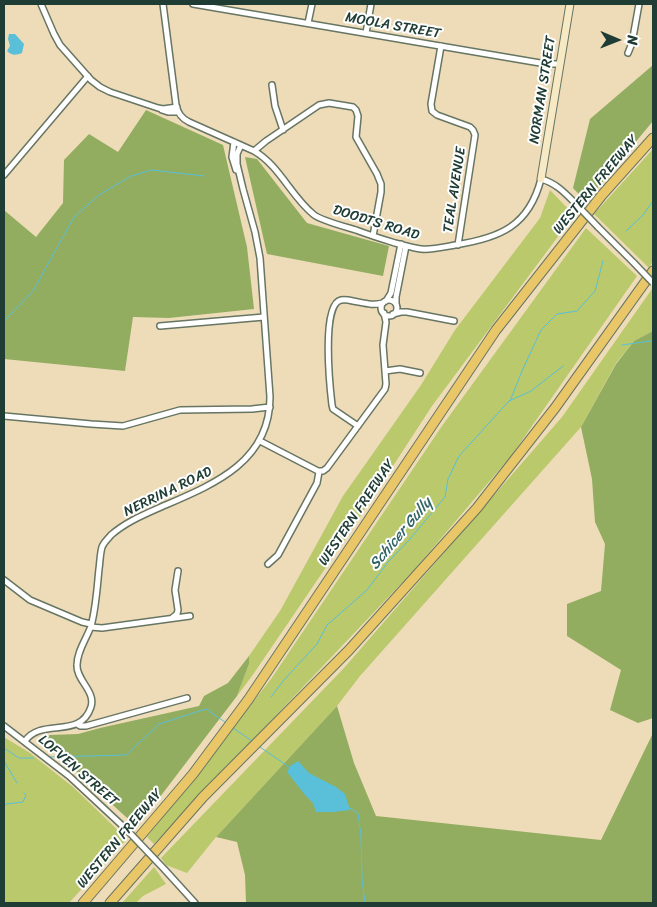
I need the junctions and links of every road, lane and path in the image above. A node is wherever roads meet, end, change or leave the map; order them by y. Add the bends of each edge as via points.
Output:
1 (41, 4) edge
2 (163, 4) edge
3 (193, 4) edge
4 (312, 4) edge
5 (371, 4) edge
6 (570, 4) edge
7 (639, 4) edge
8 (308, 23) junction
9 (366, 33) junction
10 (440, 46) junction
11 (628, 53) dead end
12 (560, 64) junction
13 (88, 76) junction
14 (272, 85) dead end
15 (364, 107) dead end
16 (178, 110) junction
17 (357, 111) junction
18 (479, 126) dead end
19 (283, 130) junction
20 (473, 130) junction
21 (653, 138) edge
22 (234, 142) junction
23 (241, 145) junction
24 (254, 151) junction
25 (4, 175) edge
26 (541, 179) junction
27 (243, 189) junction
28 (373, 236) junction
29 (403, 245) junction
30 (458, 245) junction
31 (653, 271) edge
32 (653, 283) edge
33 (385, 302) junction
34 (369, 304) junction
35 (396, 304) junction
36 (407, 312) junction
37 (384, 313) junction
38 (393, 314) junction
39 (264, 317) junction
40 (454, 320) dead end
41 (160, 326) dead end
42 (385, 332) junction
43 (385, 370) junction
44 (420, 373) dead end
45 (270, 409) junction
46 (4, 416) edge
47 (358, 426) junction
48 (260, 441) junction
49 (319, 472) junction
50 (268, 564) dead end
51 (178, 571) dead end
52 (4, 580) edge
53 (190, 616) dead end
54 (172, 618) junction
55 (91, 626) junction
56 (187, 698) dead end
57 (77, 724) junction
58 (4, 726) edge
59 (25, 741) junction
60 (191, 902) edge
61 (83, 903) edge
62 (110, 903) edge

1 - 13 street, DOODTS ROAD via 60,45
2 - 16 street
3 - 8 street, MOOLA STREET
4 - 8 street
5 - 9 street
6 - 12 street, NORMAN STREET
7 - 11 street
8 - 9 street, MOOLA STREET
9 - 10 street, MOOLA STREET
10 - 12 street, MOOLA STREET
10 - 20 street, TEAL AVENUE via 431,108 437,115
12 - 26 street, NORMAN STREET
13 - 16 street, DOODTS ROAD via 106,90 167,112
13 - 25 street
14 - 19 street
15 - 17 street
16 - 22 street, DOODTS ROAD via 186,120
17 - 19 street via 350,106 320,104
17 - 28 street via 356,137 381,184
18 - 20 street
19 - 24 street
20 - 30 street, TEAL AVENUE
21 - 61 highway, WESTERN FREEWAY via 602,195 496,330 248,700 193,774
22 - 23 street, DOODTS ROAD
22 - 27 street, NERRINA ROAD via 233,161
23 - 24 street, DOODTS ROAD
23 - 27 street, NERRINA ROAD via 237,160
24 - 28 street, DOODTS ROAD via 268,161 314,216
26 - 30 street, DOODTS ROAD via 533,203 511,227 485,239
26 - 32 street, bridge via 558,186
27 - 39 street, NERRINA ROAD via 258,245
28 - 29 street, DOODTS ROAD
29 - 30 street, DOODTS ROAD via 424,250
29 - 33 street via 391,293
29 - 35 street
31 - 62 highway via 555,408 477,508 349,650 204,797
33 - 34 street
33 - 35 street via 391,300
33 - 37 street
34 - 37 street
34 - 47 street via 337,302 333,308 328,343 332,405
35 - 36 street
35 - 38 street
36 - 38 street
36 - 40 street
37 - 38 street
37 - 42 street
38 - 42 street
39 - 41 street
39 - 45 street, NERRINA ROAD
42 - 43 street
43 - 44 street
43 - 47 street via 384,391
45 - 46 street via 180,410 124,426
45 - 48 street, NERRINA ROAD
47 - 49 street via 328,468
48 - 49 street
48 - 55 street, NERRINA ROAD via 245,460 220,479 131,521 109,537 101,552
49 - 50 street via 317,483 280,553
51 - 54 street via 175,590 178,610
52 - 55 street via 30,600
53 - 54 street
54 - 55 street via 102,628
55 - 57 street, NERRINA ROAD via 77,664 78,674 92,704
56 - 57 street via 86,726
57 - 59 street via 40,730
58 - 59 street, LOFVEN STREET
59 - 60 street, LOFVEN STREET, bridge via 128,830

